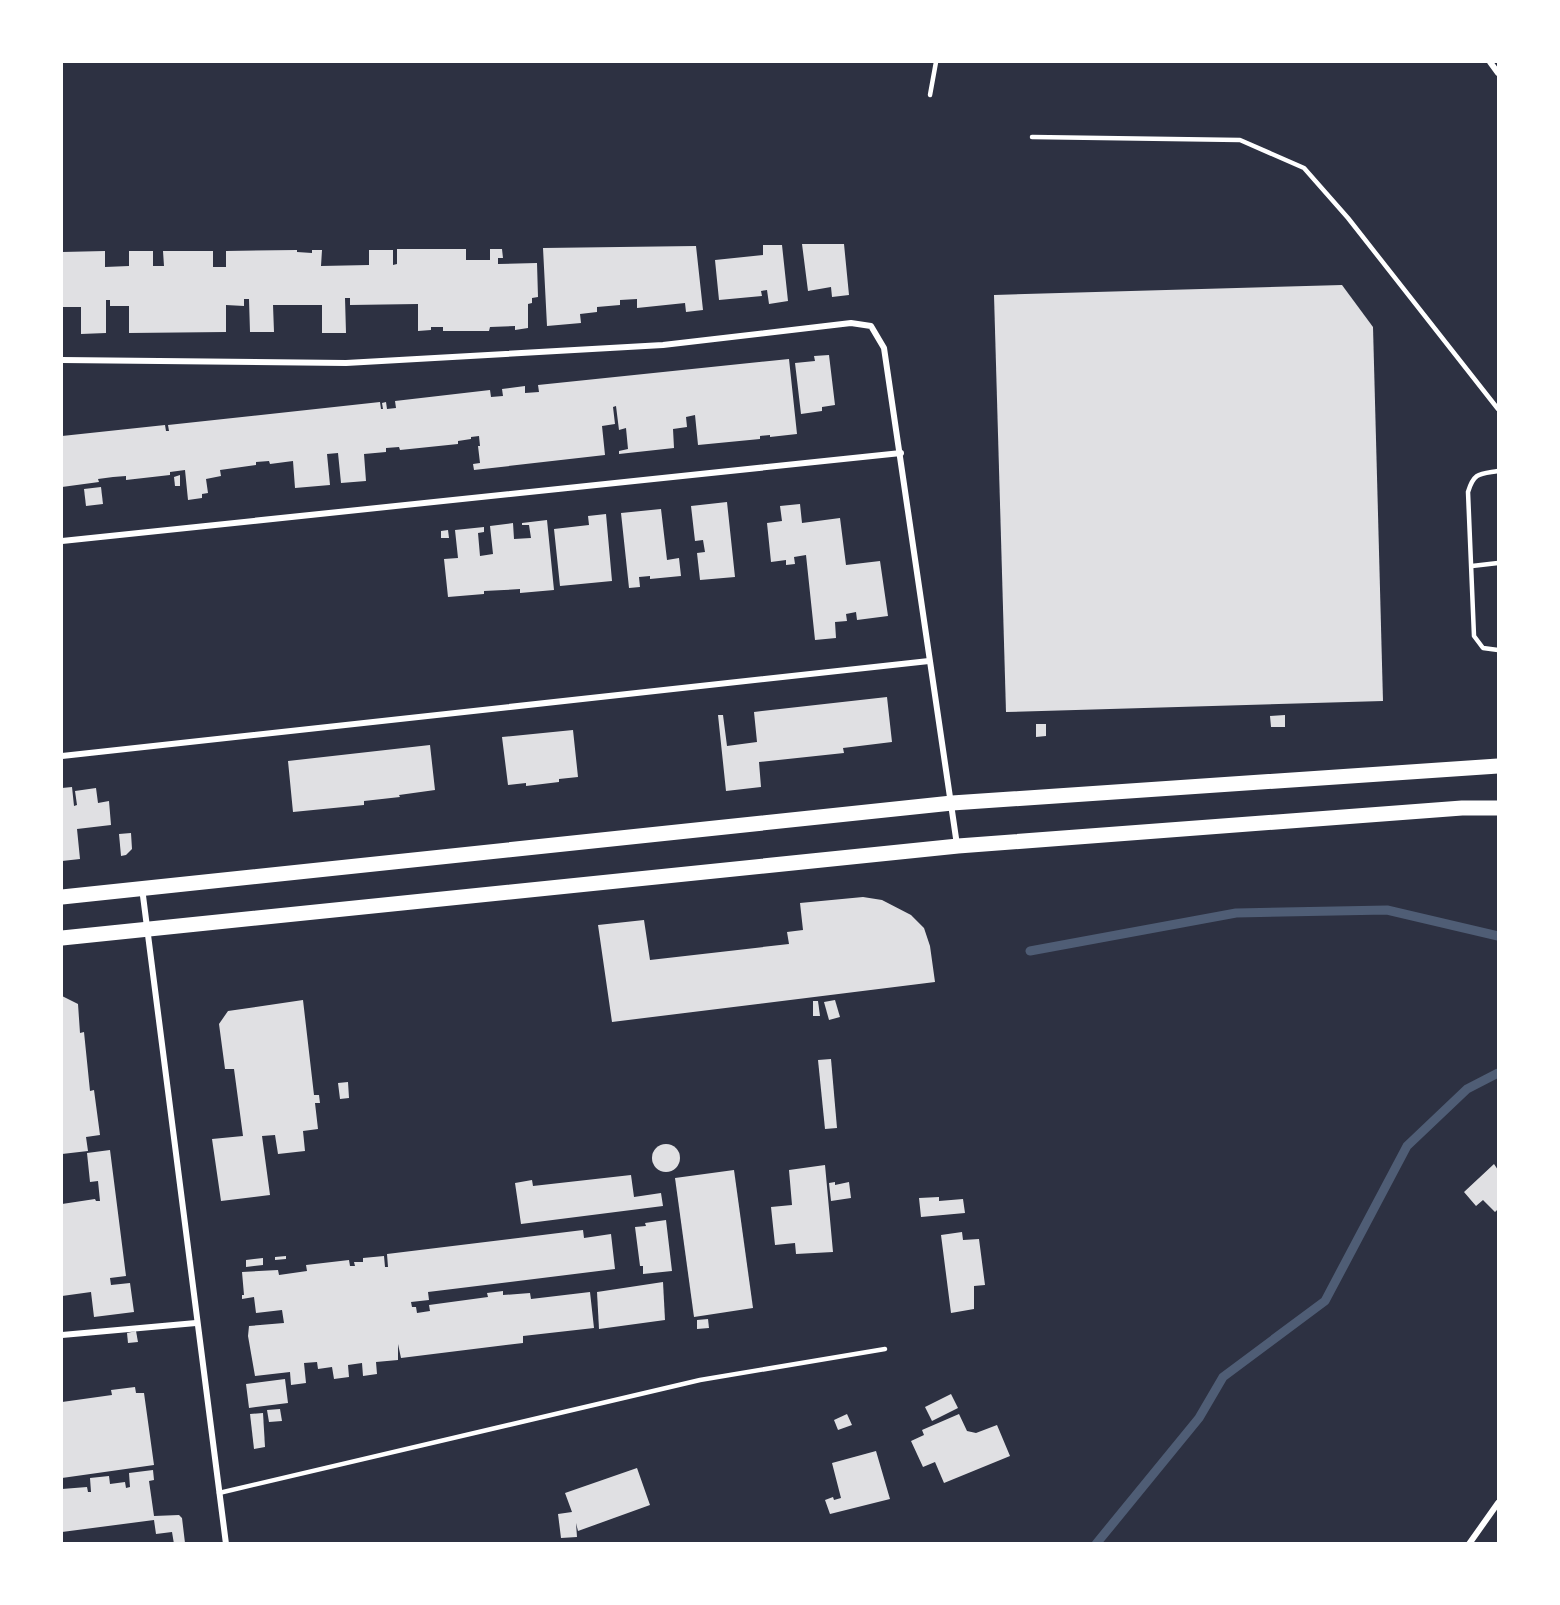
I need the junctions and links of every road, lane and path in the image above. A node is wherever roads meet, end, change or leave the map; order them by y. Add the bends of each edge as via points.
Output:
1 (936, 62) edge
2 (1490, 62) edge
3 (1498, 73) edge
4 (930, 95) dead end
5 (1032, 137) dead end
6 (62, 360) edge
7 (1498, 409) edge
8 (901, 453) junction
9 (1498, 471) edge
10 (62, 541) edge
11 (1498, 563) edge
12 (1472, 566) junction
13 (1498, 650) edge
14 (929, 662) junction
15 (62, 756) edge
16 (1498, 766) edge
17 (952, 803) junction
18 (1498, 808) edge
19 (958, 846) junction
20 (142, 888) junction
21 (62, 897) edge
22 (147, 928) junction
23 (62, 938) edge
24 (196, 1323) junction
25 (62, 1335) edge
26 (885, 1349) dead end
27 (219, 1493) junction
28 (1498, 1503) edge
29 (226, 1544) edge
30 (1469, 1544) edge

1 - 4 lane
2 - 3 street
5 - 7 lane via 1240,140 1304,168
6 - 8 street via 346,363 663,345 851,322 871,326 884,348
8 - 10 street
8 - 14 street
9 - 12 lane via 1479,474 1468,492
11 - 12 lane
12 - 13 lane via 1474,636 1483,648
14 - 15 street
14 - 17 street
16 - 17 main road
17 - 19 street
17 - 20 main road
18 - 19 main road
19 - 22 main road
20 - 21 main road
20 - 22 street
22 - 23 main road
22 - 24 street
24 - 25 street
24 - 27 street
26 - 27 lane via 700,1380
27 - 29 street
28 - 30 street

